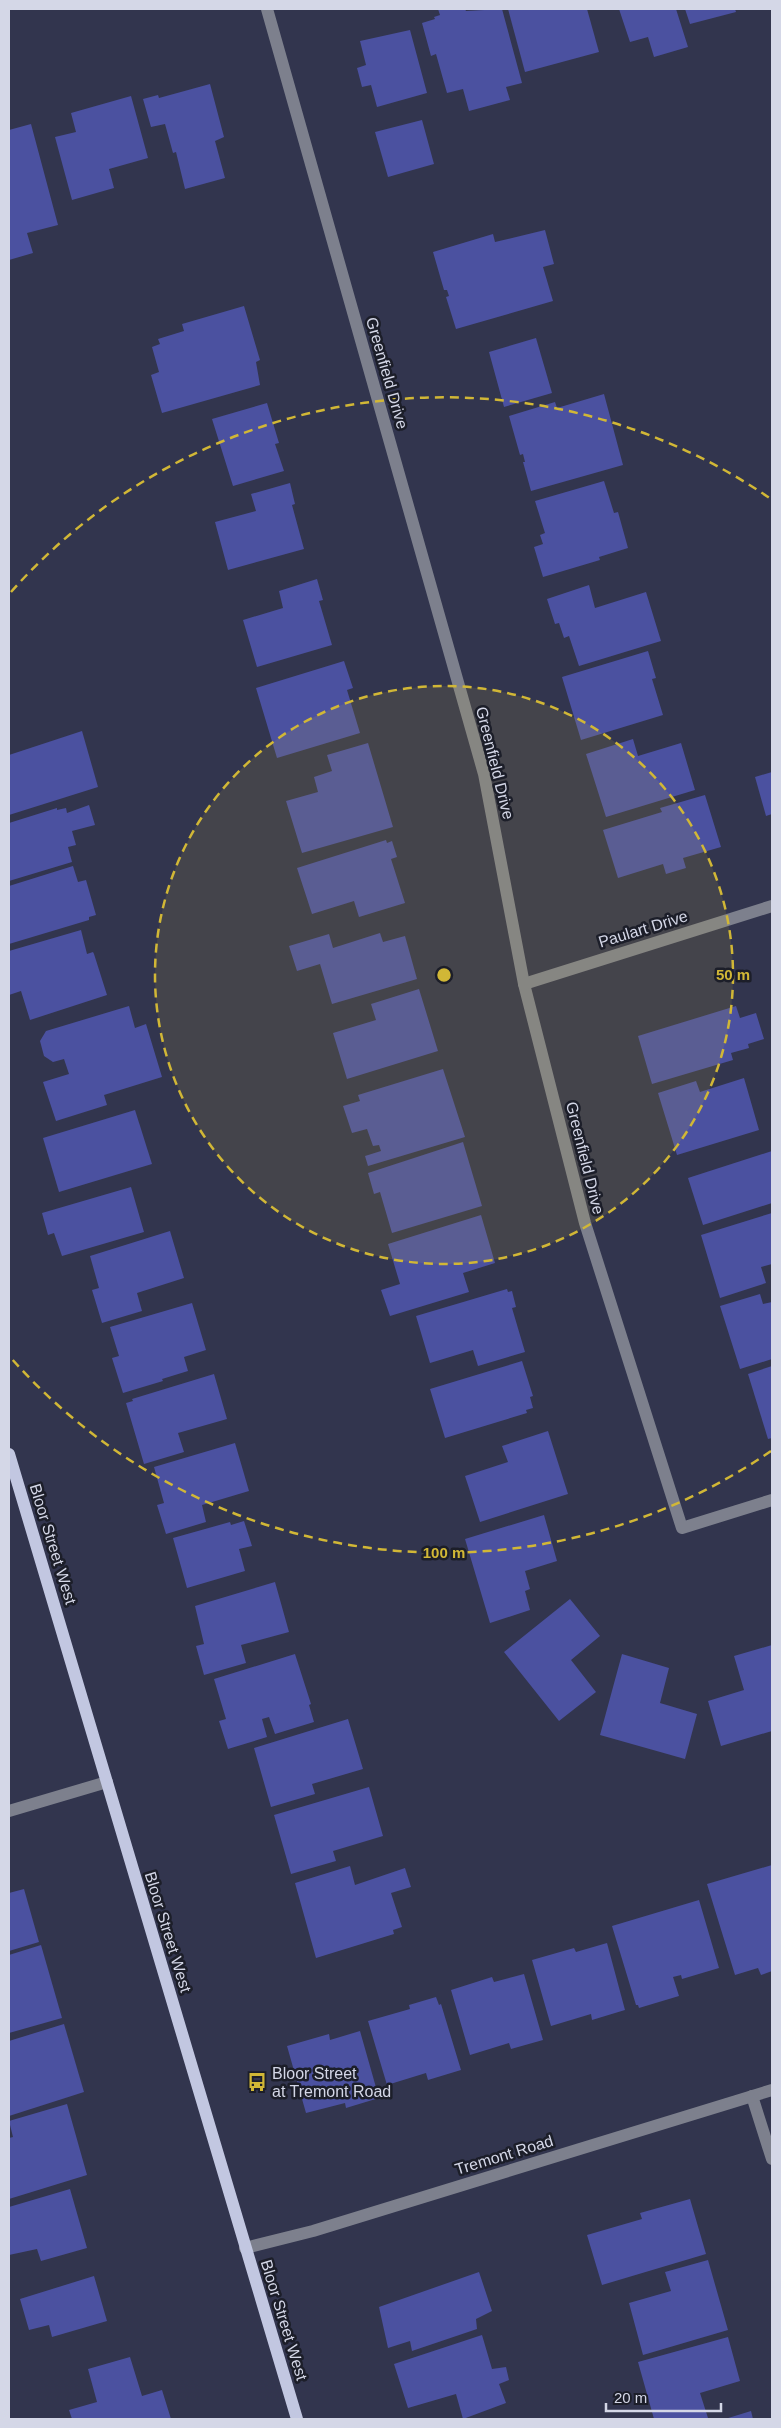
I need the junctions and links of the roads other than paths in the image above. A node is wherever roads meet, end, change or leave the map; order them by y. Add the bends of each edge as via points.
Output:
1 (267, 9) edge
2 (772, 906) edge
3 (524, 984) junction
4 (9, 1454) edge
5 (772, 1500) edge
6 (107, 1782) junction
7 (9, 1811) edge
8 (772, 2090) edge
9 (752, 2096) junction
10 (772, 2159) edge
11 (245, 2248) junction
12 (297, 2419) edge

1 - 3 street, Greenfield Drive via 484,774
2 - 3 street, Paulart Drive
3 - 5 street, Greenfield Drive via 585,1223 682,1528
4 - 6 main road, Bloor Street West
6 - 7 street
6 - 11 main road, Bloor Street West
8 - 9 street, Tremont Road
9 - 10 street
9 - 11 street, Tremont Road via 313,2231
11 - 12 main road, Bloor Street West

